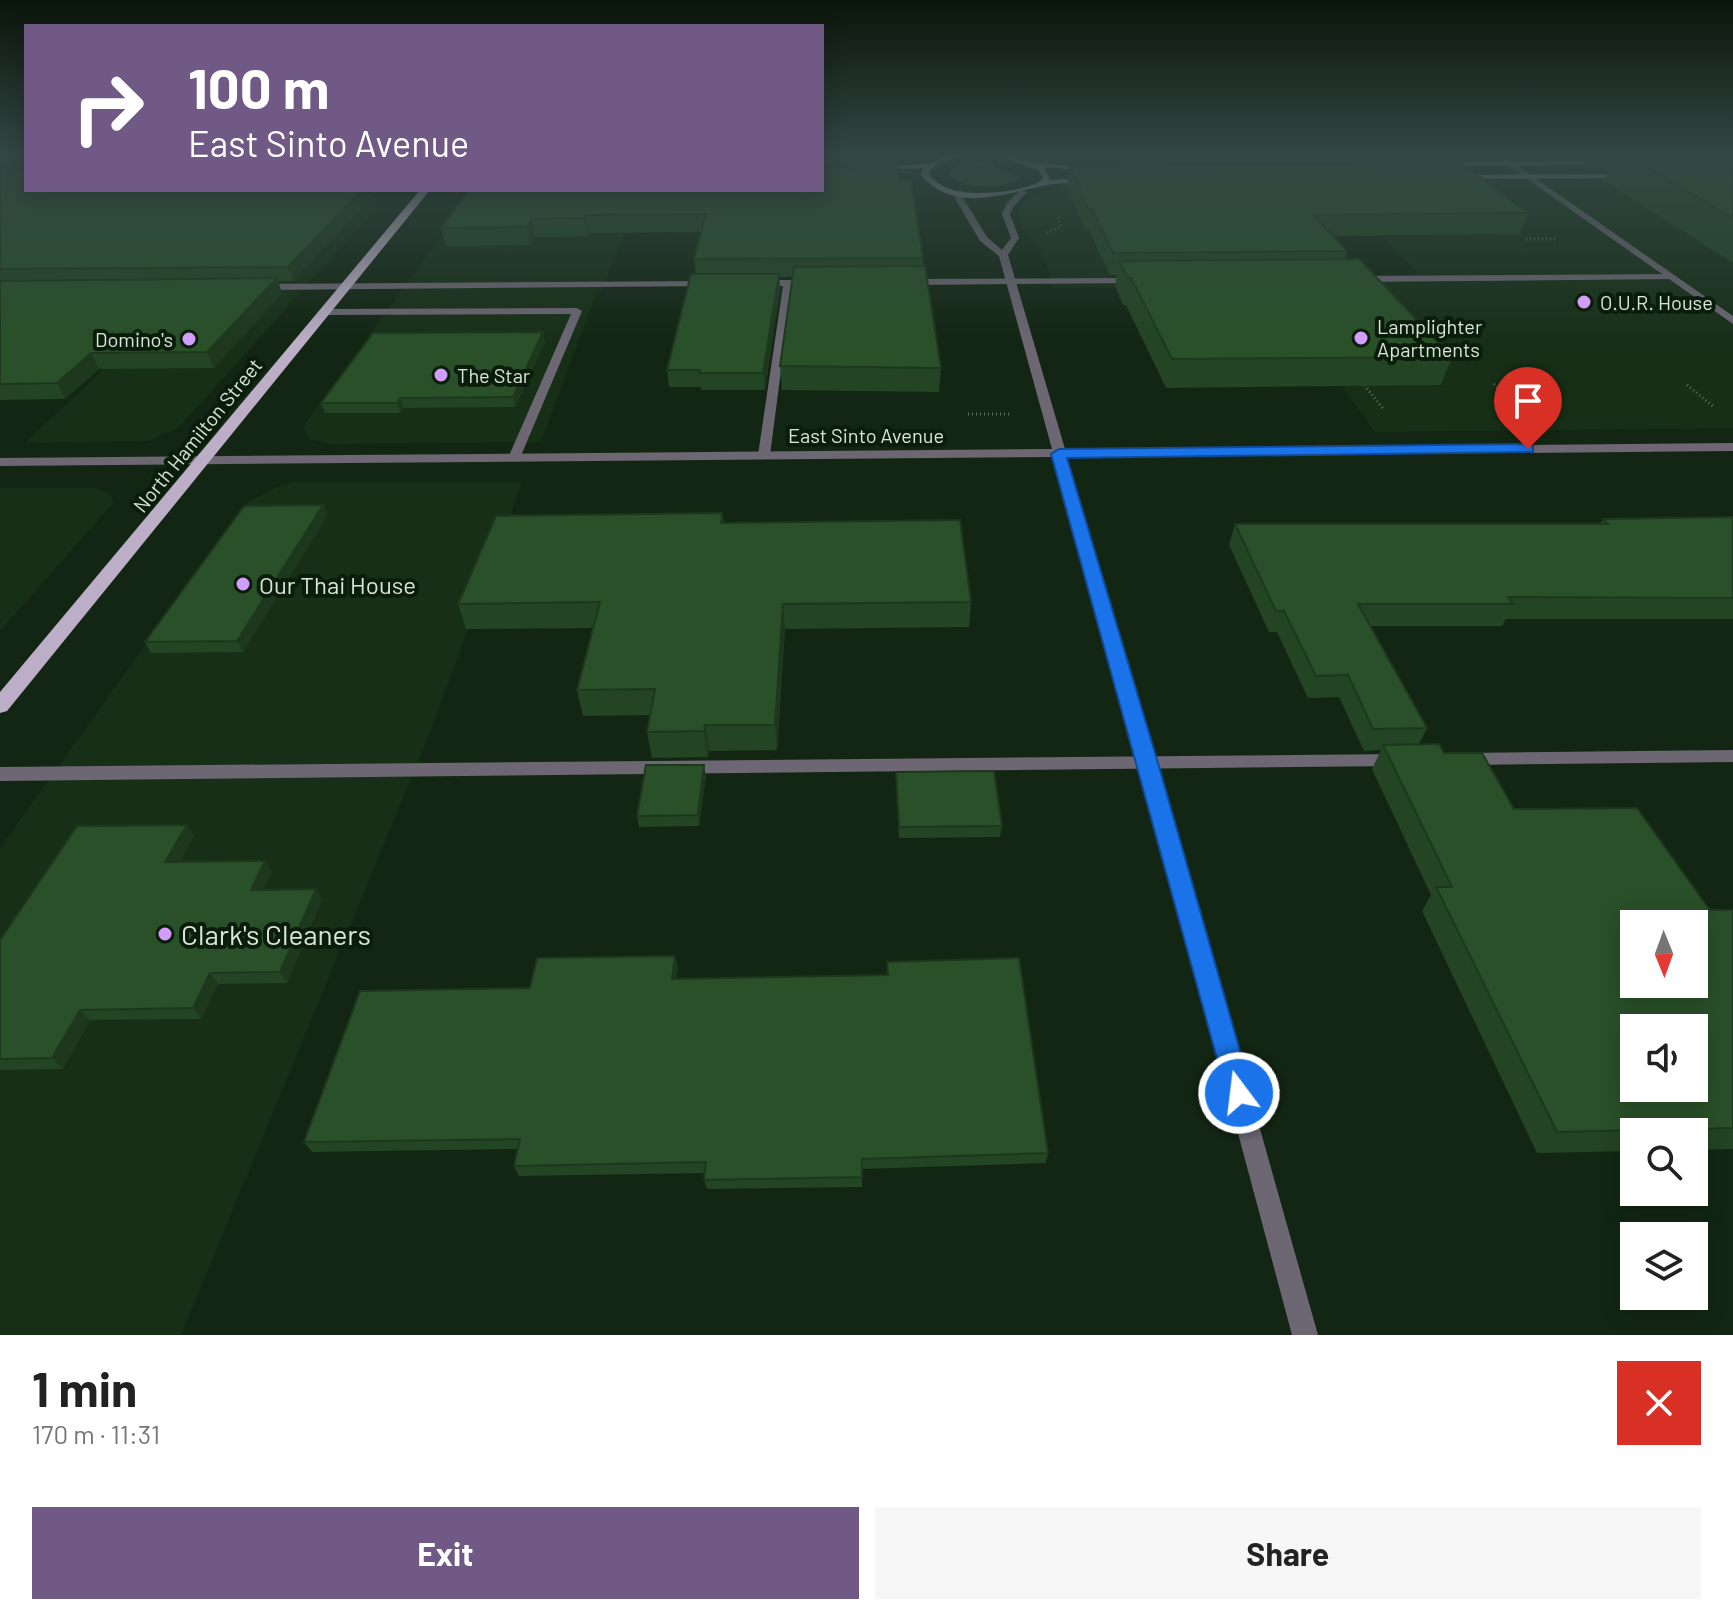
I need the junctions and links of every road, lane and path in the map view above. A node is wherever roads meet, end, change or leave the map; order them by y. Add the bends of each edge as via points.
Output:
1 (402, 217) edge
2 (970, 217) edge
3 (1007, 217) edge
4 (1585, 217) edge
5 (1003, 255) junction
6 (1670, 277) junction
7 (1348, 279) edge
8 (1149, 280) edge
9 (1011, 281) junction
10 (898, 282) edge
11 (743, 283) edge
12 (788, 283) junction
13 (819, 283) edge
14 (728, 284) edge
15 (345, 287) junction
16 (252, 288) edge
17 (324, 312) junction
18 (1733, 321) edge
19 (1357, 375) edge
20 (1494, 384) dead end
21 (1687, 385) dead end
22 (1714, 407) dead end
23 (1518, 409) dead end
24 (1384, 410) dead end
25 (968, 414) dead end
26 (1013, 414) dead end
27 (1733, 447) edge
28 (1059, 454) junction
29 (764, 455) junction
30 (514, 458) junction
31 (202, 461) junction
32 (0, 462) edge
33 (0, 706) edge
34 (1733, 756) edge
35 (1448, 759) edge
36 (1417, 760) edge
37 (1148, 763) junction
38 (0, 774) edge
39 (1305, 1335) edge

1 - 15 main road, North Hamilton Street
2 - 5 street via 983,239
3 - 5 street via 1015,238
4 - 6 street
5 - 9 street
6 - 7 street
6 - 18 street
8 - 9 street
9 - 10 street
9 - 28 street
11 - 12 street
12 - 13 street
12 - 29 street
14 - 15 street
15 - 16 street
15 - 17 main road, North Hamilton Street
17 - 30 street via 577,311
17 - 31 main road, North Hamilton Street
19 - 24 path
20 - 23 path
21 - 22 path
25 - 26 path
27 - 28 street, East Sinto Avenue
28 - 29 street, East Sinto Avenue
28 - 37 street
29 - 30 street, East Sinto Avenue
30 - 31 street, East Sinto Avenue
31 - 32 street, East Sinto Avenue
31 - 33 main road, North Hamilton Street
34 - 35 street
36 - 37 street
37 - 38 street
37 - 39 street

